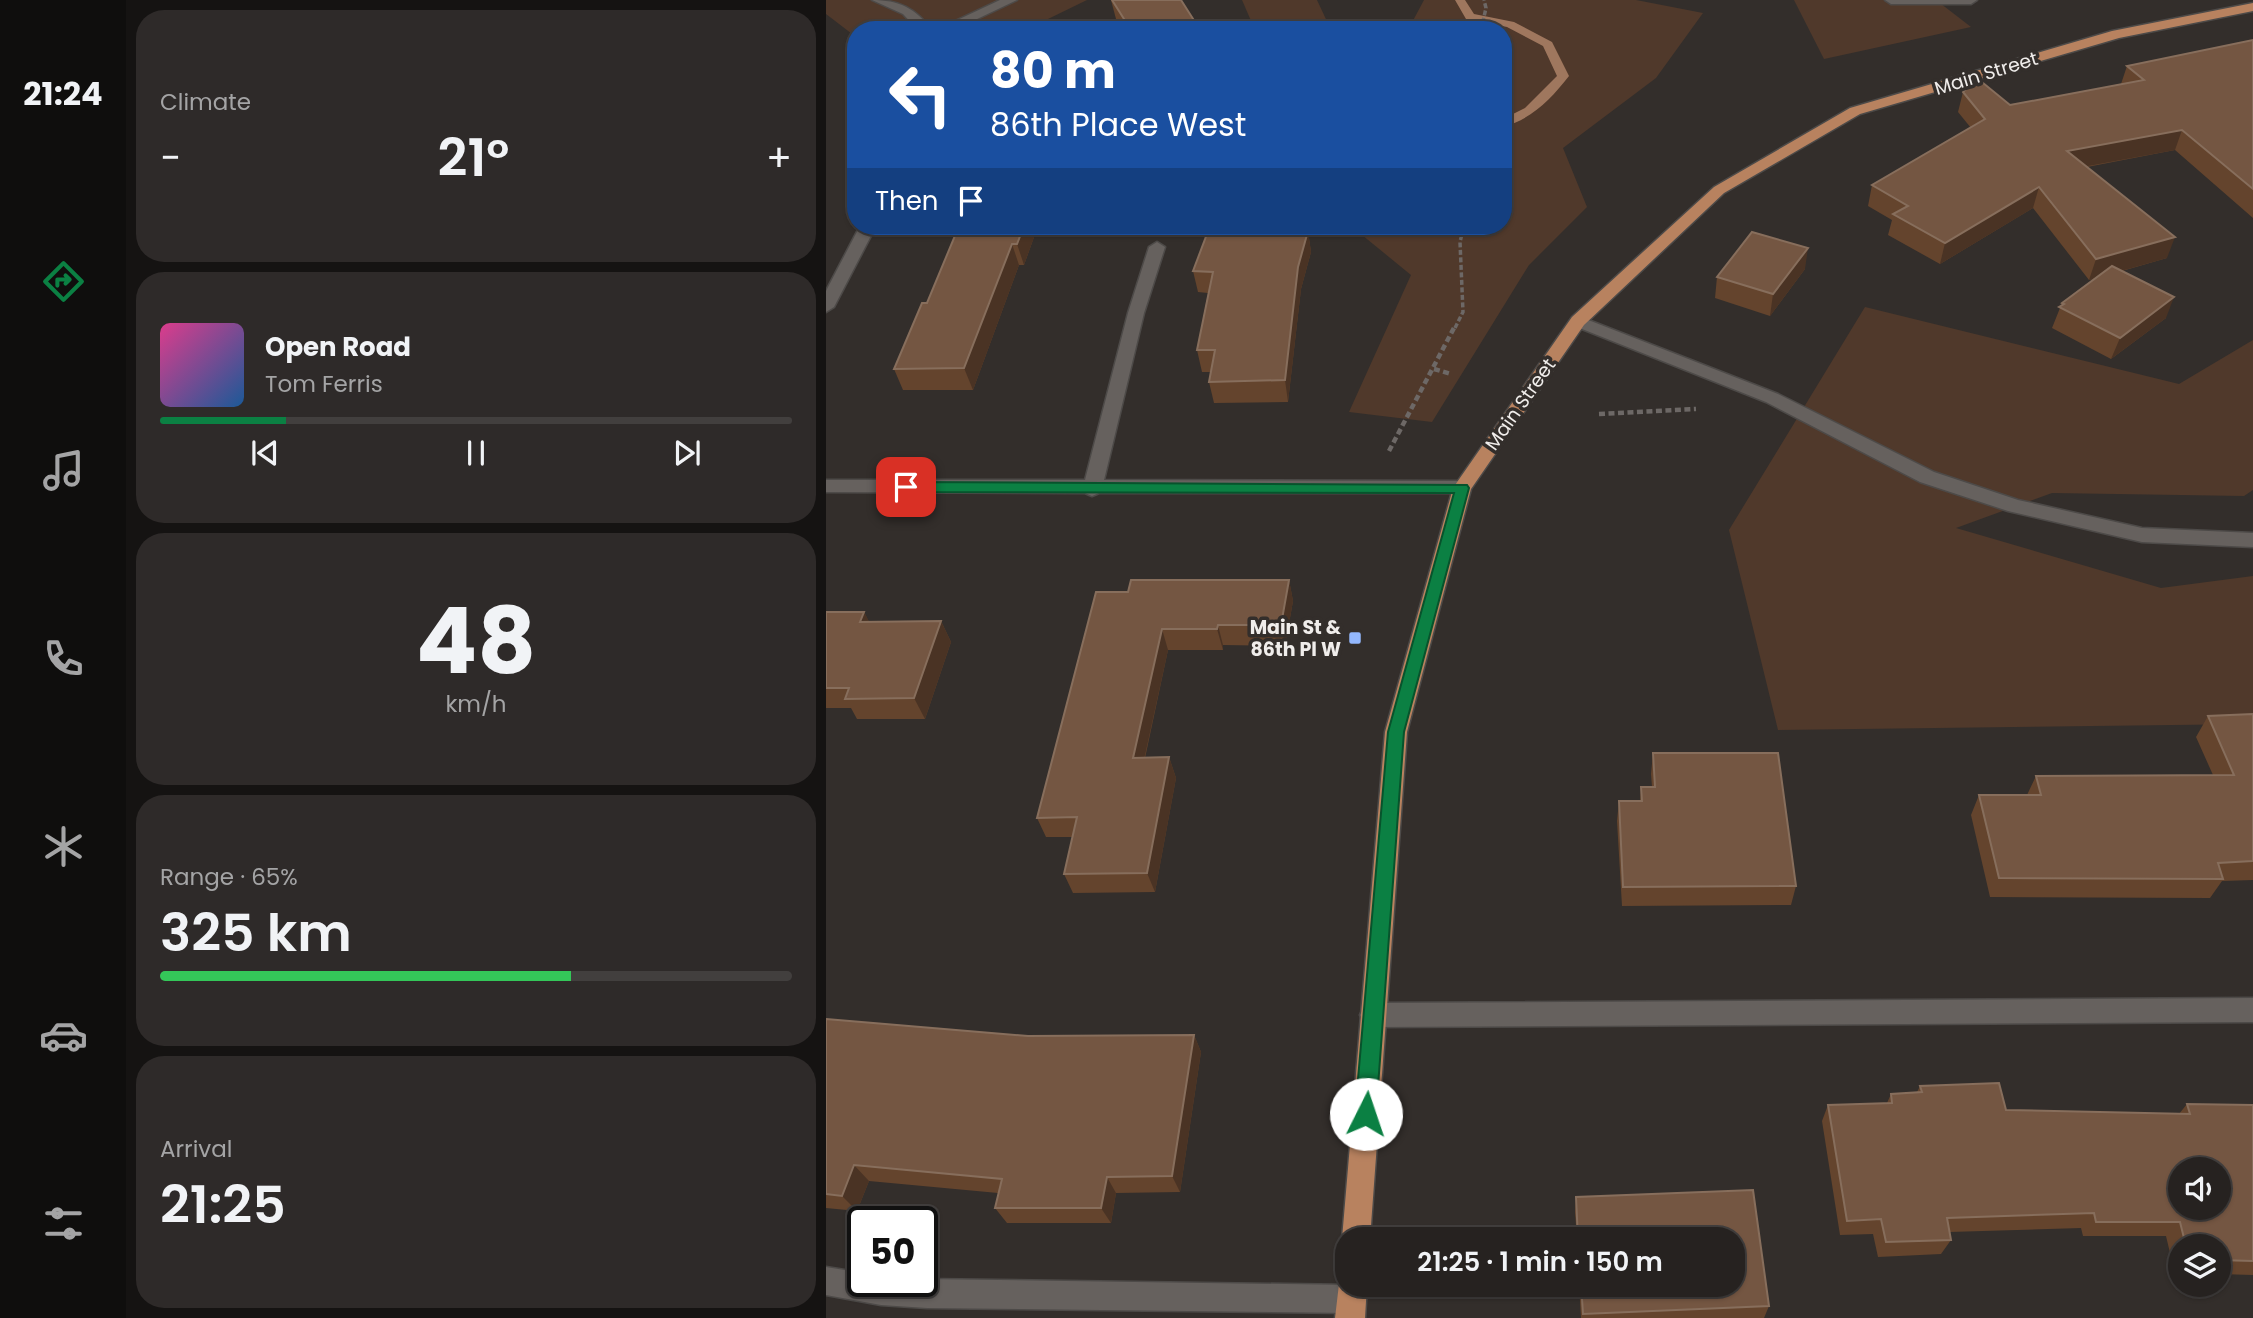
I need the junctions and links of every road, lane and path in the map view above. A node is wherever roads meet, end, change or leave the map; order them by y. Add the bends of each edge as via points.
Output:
1 (878, 0) edge
2 (1011, 0) edge
3 (1484, 0) edge
4 (1891, 0) edge
5 (1972, 0) edge
6 (2253, 7) edge
7 (917, 21) edge
8 (963, 21) edge
9 (1483, 21) edge
10 (862, 235) edge
11 (1462, 235) edge
12 (1157, 247) dead end
13 (826, 307) edge
14 (1578, 321) junction
15 (1434, 369) junction
16 (1451, 374) dead end
17 (1772, 398) junction
18 (1600, 414) dead end
19 (1394, 444) dead end
20 (826, 486) edge
21 (1462, 488) junction
22 (1092, 489) junction
23 (2253, 540) edge
24 (2253, 1010) edge
25 (1373, 1015) junction
26 (1357, 1227) edge
27 (826, 1281) edge
28 (1351, 1301) edge

1 - 7 street via 908,11
2 - 8 street
3 - 9 path
4 - 5 street
6 - 14 main road, Main Street via 2117,34 1855,111 1719,190
10 - 13 street
11 - 15 path via 1463,312
12 - 22 street
14 - 17 street
14 - 21 main road, Main Street
15 - 16 path
15 - 19 path
17 - 18 path via 1717,408
17 - 23 street via 1927,477 2015,506 2142,535
20 - 22 street
21 - 22 street
21 - 25 main road, Main Street via 1396,732
24 - 25 street
25 - 26 main road, Main Street
27 - 28 street via 927,1294

